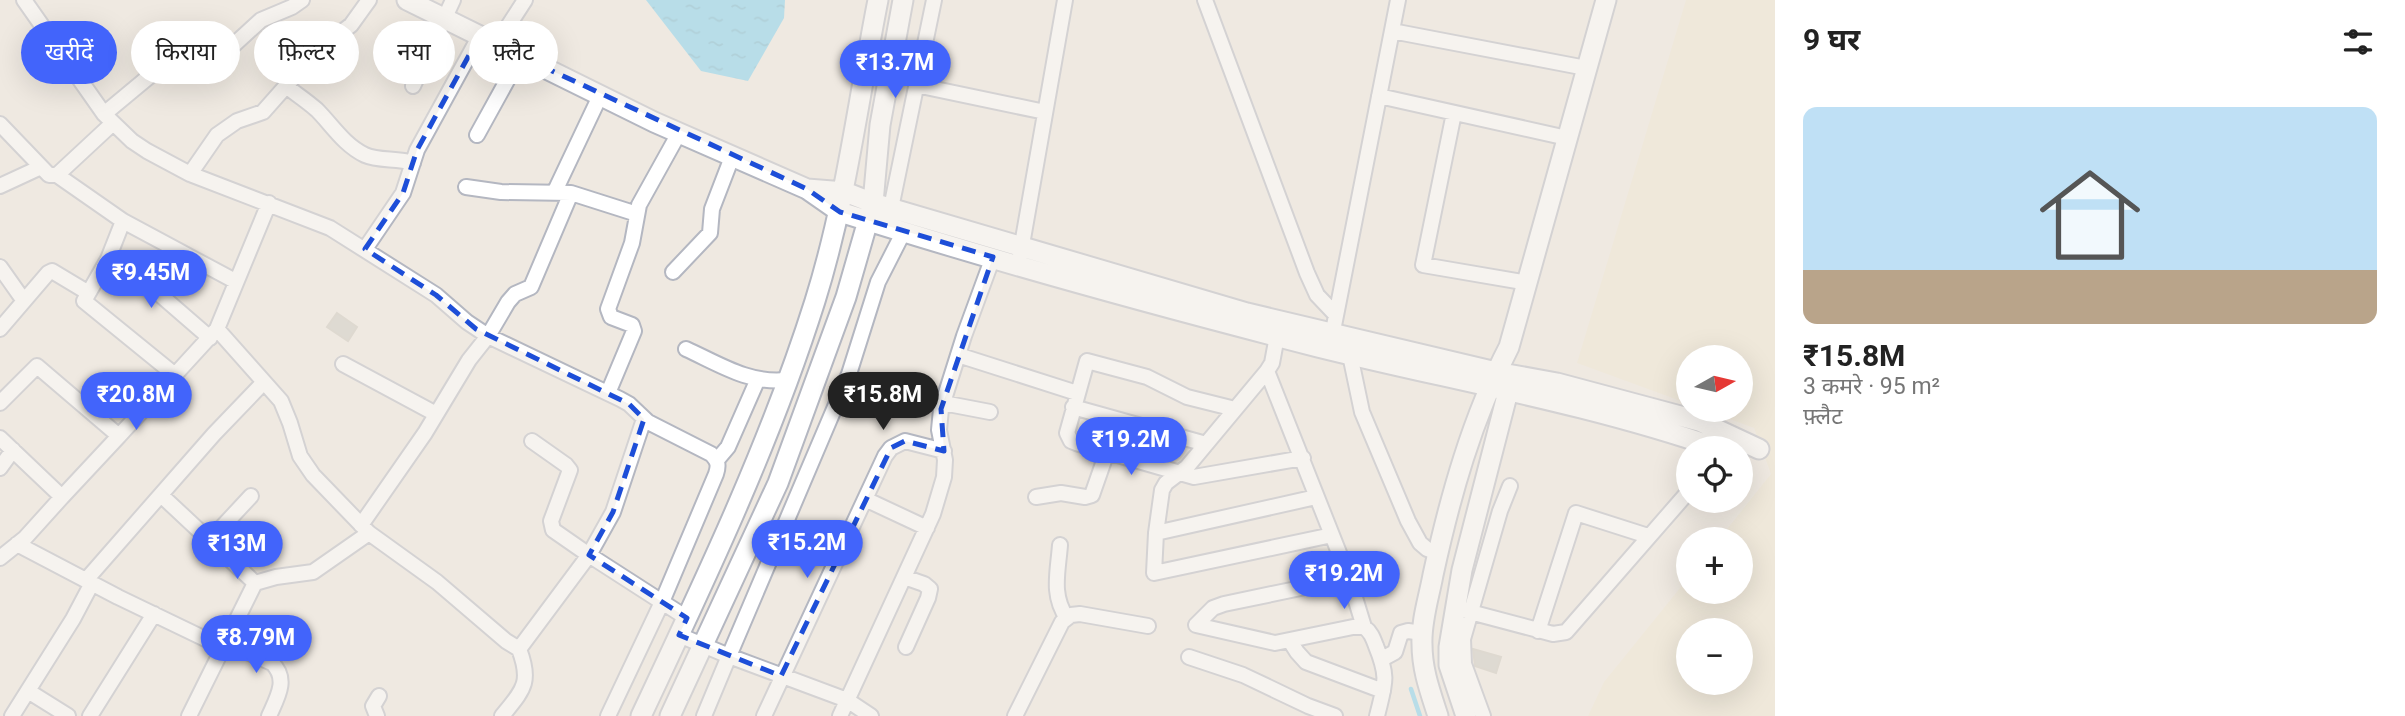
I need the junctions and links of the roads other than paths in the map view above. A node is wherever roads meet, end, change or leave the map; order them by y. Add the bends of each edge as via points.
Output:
1 (24, 0) edge
2 (302, 0) edge
3 (369, 0) edge
4 (407, 0) edge
5 (453, 0) edge
6 (525, 0) edge
7 (878, 0) edge
8 (903, 0) edge
9 (934, 0) edge
10 (1065, 0) edge
11 (1205, 0) edge
12 (1398, 0) edge
13 (1606, 0) edge
14 (442, 19) junction
15 (506, 21) edge
16 (1392, 31) junction
17 (469, 32) edge
18 (1586, 68) junction
19 (469, 69) edge
20 (558, 76) edge
21 (505, 84) edge
22 (916, 85) junction
23 (286, 86) junction
24 (413, 86) dead end
25 (600, 96) junction
26 (1379, 96) junction
27 (1045, 111) junction
28 (1454, 113) junction
29 (108, 118) junction
30 (0, 124) edge
31 (679, 134) junction
32 (477, 135) dead end
33 (1567, 138) junction
34 (732, 157) junction
35 (413, 163) junction
36 (41, 167) junction
37 (190, 174) junction
38 (57, 175) junction
39 (0, 186) edge
40 (466, 187) dead end
41 (807, 189) junction
42 (555, 191) junction
43 (845, 192) junction
44 (571, 193) junction
45 (269, 204) junction
46 (878, 210) junction
47 (840, 212) junction
48 (637, 214) junction
49 (122, 221) junction
50 (904, 231) junction
51 (365, 249) junction
52 (1021, 255) junction
53 (993, 257) junction
54 (108, 258) junction
55 (0, 267) edge
56 (673, 272) dead end
57 (235, 281) junction
58 (1528, 283) junction
59 (87, 292) junction
60 (24, 301) junction
61 (2, 324) edge
62 (1333, 332) junction
63 (213, 333) junction
64 (488, 336) junction
65 (1277, 336) junction
66 (686, 349) dead end
67 (958, 355) junction
68 (1350, 355) junction
69 (343, 364) dead end
70 (1267, 371) junction
71 (175, 375) junction
72 (757, 380) junction
73 (786, 380) junction
74 (1502, 381) junction
75 (263, 383) junction
76 (608, 393) junction
77 (1075, 400) junction
78 (943, 403) junction
79 (0, 404) edge
80 (1235, 409) junction
81 (990, 412) dead end
82 (436, 414) junction
83 (644, 419) junction
84 (119, 436) junction
85 (1678, 436) edge
86 (0, 438) edge
87 (532, 441) dead end
88 (1206, 444) junction
89 (13, 450) junction
90 (1758, 450) edge
91 (943, 451) junction
92 (1107, 452) junction
93 (1303, 458) junction
94 (717, 460) junction
95 (0, 468) edge
96 (1181, 473) junction
97 (1510, 486) dead end
98 (161, 495) junction
99 (251, 496) dead end
100 (1316, 496) junction
101 (62, 497) junction
102 (1036, 497) dead end
103 (865, 499) junction
104 (1676, 505) edge
105 (927, 528) junction
106 (365, 529) junction
107 (1156, 533) junction
108 (1332, 535) junction
109 (1648, 536) junction
110 (210, 540) junction
111 (17, 544) junction
112 (1060, 545) dead end
113 (1438, 553) junction
114 (589, 555) junction
115 (0, 558) edge
116 (904, 577) junction
117 (1349, 578) junction
118 (89, 581) junction
119 (255, 583) junction
120 (662, 602) junction
121 (1462, 611) junction
122 (154, 614) junction
123 (1067, 618) junction
124 (1148, 626) dead end
125 (683, 627) junction
126 (1364, 627) junction
127 (1538, 631) junction
128 (1423, 633) junction
129 (1290, 641) junction
130 (225, 646) junction
131 (703, 646) junction
132 (906, 647) dead end
133 (519, 649) junction
134 (729, 656) junction
135 (1189, 657) dead end
136 (1382, 659) junction
137 (781, 676) junction
138 (28, 691) junction
139 (1383, 691) junction
140 (379, 696) dead end
141 (847, 700) junction
142 (12, 716) edge
143 (68, 716) edge
144 (90, 716) edge
145 (189, 716) edge
146 (269, 716) edge
147 (377, 716) edge
148 (502, 716) edge
149 (608, 716) edge
150 (641, 716) edge
151 (670, 716) edge
152 (704, 716) edge
153 (764, 716) edge
154 (840, 716) edge
155 (871, 716) edge
156 (1015, 716) edge
157 (1335, 716) edge
158 (1377, 716) edge
159 (1438, 716) edge
160 (1466, 716) edge
161 (1483, 716) edge

1 - 29 street
2 - 29 street via 261,20 202,74 169,60
3 - 23 street via 351,25 317,51
4 - 14 street
5 - 14 street
6 - 15 street
7 - 43 street
8 - 46 street via 880,125
9 - 22 street
10 - 27 street
11 - 62 street
12 - 16 street
13 - 18 street
14 - 17 street
14 - 24 street
16 - 18 street
16 - 26 street
18 - 33 street
19 - 35 street via 423,139
20 - 25 street
21 - 32 street
22 - 27 street
22 - 46 street
23 - 35 street via 364,154
23 - 37 street via 263,112 223,129
25 - 31 street
25 - 42 street
26 - 28 street
26 - 62 street
27 - 52 street
28 - 33 street
28 - 58 street via 1423,265
29 - 37 street via 146,151
29 - 38 street
30 - 36 street
31 - 34 street
31 - 48 street
33 - 58 street
34 - 41 street
34 - 56 street via 712,209 710,233
35 - 51 street via 403,193
36 - 38 street via 49,175
36 - 39 street
37 - 45 street
38 - 49 street
40 - 42 street
41 - 43 street
41 - 47 street
42 - 44 street
43 - 46 street
43 - 47 street
44 - 48 street
44 - 64 street via 531,287 515,293
45 - 51 street via 330,228
45 - 57 street
46 - 47 street
46 - 50 street
46 - 52 street
46 - 131 street via 778,483
47 - 73 street
48 - 76 street via 632,243 608,309 611,317 632,325 634,335
49 - 54 street
49 - 57 street
50 - 53 street
50 - 134 street via 878,282 849,374
51 - 64 street
52 - 53 street
52 - 62 street
52 - 65 street
53 - 67 street
54 - 59 street
54 - 63 street
55 - 60 street
57 - 63 street
58 - 74 street
59 - 60 street via 52,271
59 - 71 street via 87,305
60 - 61 street
62 - 65 street
62 - 68 street
62 - 74 street
63 - 71 street
63 - 75 street
64 - 76 street
64 - 82 street
65 - 70 street
66 - 72 street
67 - 77 street
67 - 78 street
68 - 74 street
68 - 113 street via 1362,412 1408,521 1420,543
69 - 82 street
70 - 80 street
70 - 93 street
71 - 84 street
72 - 73 street
72 - 94 street via 728,447
73 - 125 street via 747,487
74 - 85 street
74 - 90 street via 1557,383 1699,421
74 - 113 street via 1474,425
74 - 121 street via 1498,425
75 - 98 street
75 - 106 street via 285,409 306,466
76 - 83 street
77 - 80 street via 1087,361
77 - 88 street
77 - 92 street via 1067,428 1071,440
78 - 81 street
78 - 91 street via 939,430
79 - 84 street via 37,366
80 - 88 street
82 - 106 street
83 - 94 street
83 - 114 street via 613,512
84 - 101 street
86 - 89 street
87 - 114 street via 570,470 551,521 553,530
88 - 96 street
89 - 95 street
89 - 101 street
91 - 103 street via 912,441 897,443 885,456
91 - 105 street via 944,477
92 - 96 street
92 - 102 street via 1092,495
93 - 96 street via 1199,477
93 - 100 street
94 - 120 street via 716,474
96 - 107 street via 1162,489
97 - 121 street
98 - 110 street
98 - 118 street
99 - 110 street
100 - 107 street
100 - 108 street
101 - 111 street
103 - 105 street
103 - 137 street
104 - 109 street
105 - 116 street
106 - 119 street via 313,572
106 - 133 street
107 - 108 street via 1154,573
108 - 117 street
109 - 127 street via 1566,632
109 - 127 street via 1576,513
110 - 119 street
111 - 115 street
111 - 118 street
112 - 123 street via 1056,596
113 - 128 street
114 - 120 street
114 - 133 street
116 - 132 street via 930,589
116 - 141 street
117 - 126 street
117 - 129 street via 1224,604 1196,625 1268,642
118 - 122 street
118 - 138 street via 73,619
119 - 130 street
120 - 125 street
120 - 149 street
121 - 127 street
121 - 160 street via 1449,647 1449,665
121 - 161 street via 1464,664
122 - 130 street
122 - 144 street
123 - 124 street via 1080,614
123 - 156 street
125 - 131 street
125 - 150 street
126 - 129 street
126 - 136 street
128 - 136 street via 1404,631 1395,652
128 - 159 street via 1423,673
129 - 139 street via 1306,662
130 - 145 street
130 - 146 street via 278,669 281,682
131 - 134 street
131 - 151 street
133 - 148 street via 526,683
134 - 137 street
134 - 152 street
135 - 157 street via 1243,675
136 - 139 street
137 - 141 street
137 - 153 street
138 - 142 street
138 - 143 street
139 - 158 street
140 - 147 street via 373,706
141 - 154 street
141 - 155 street

